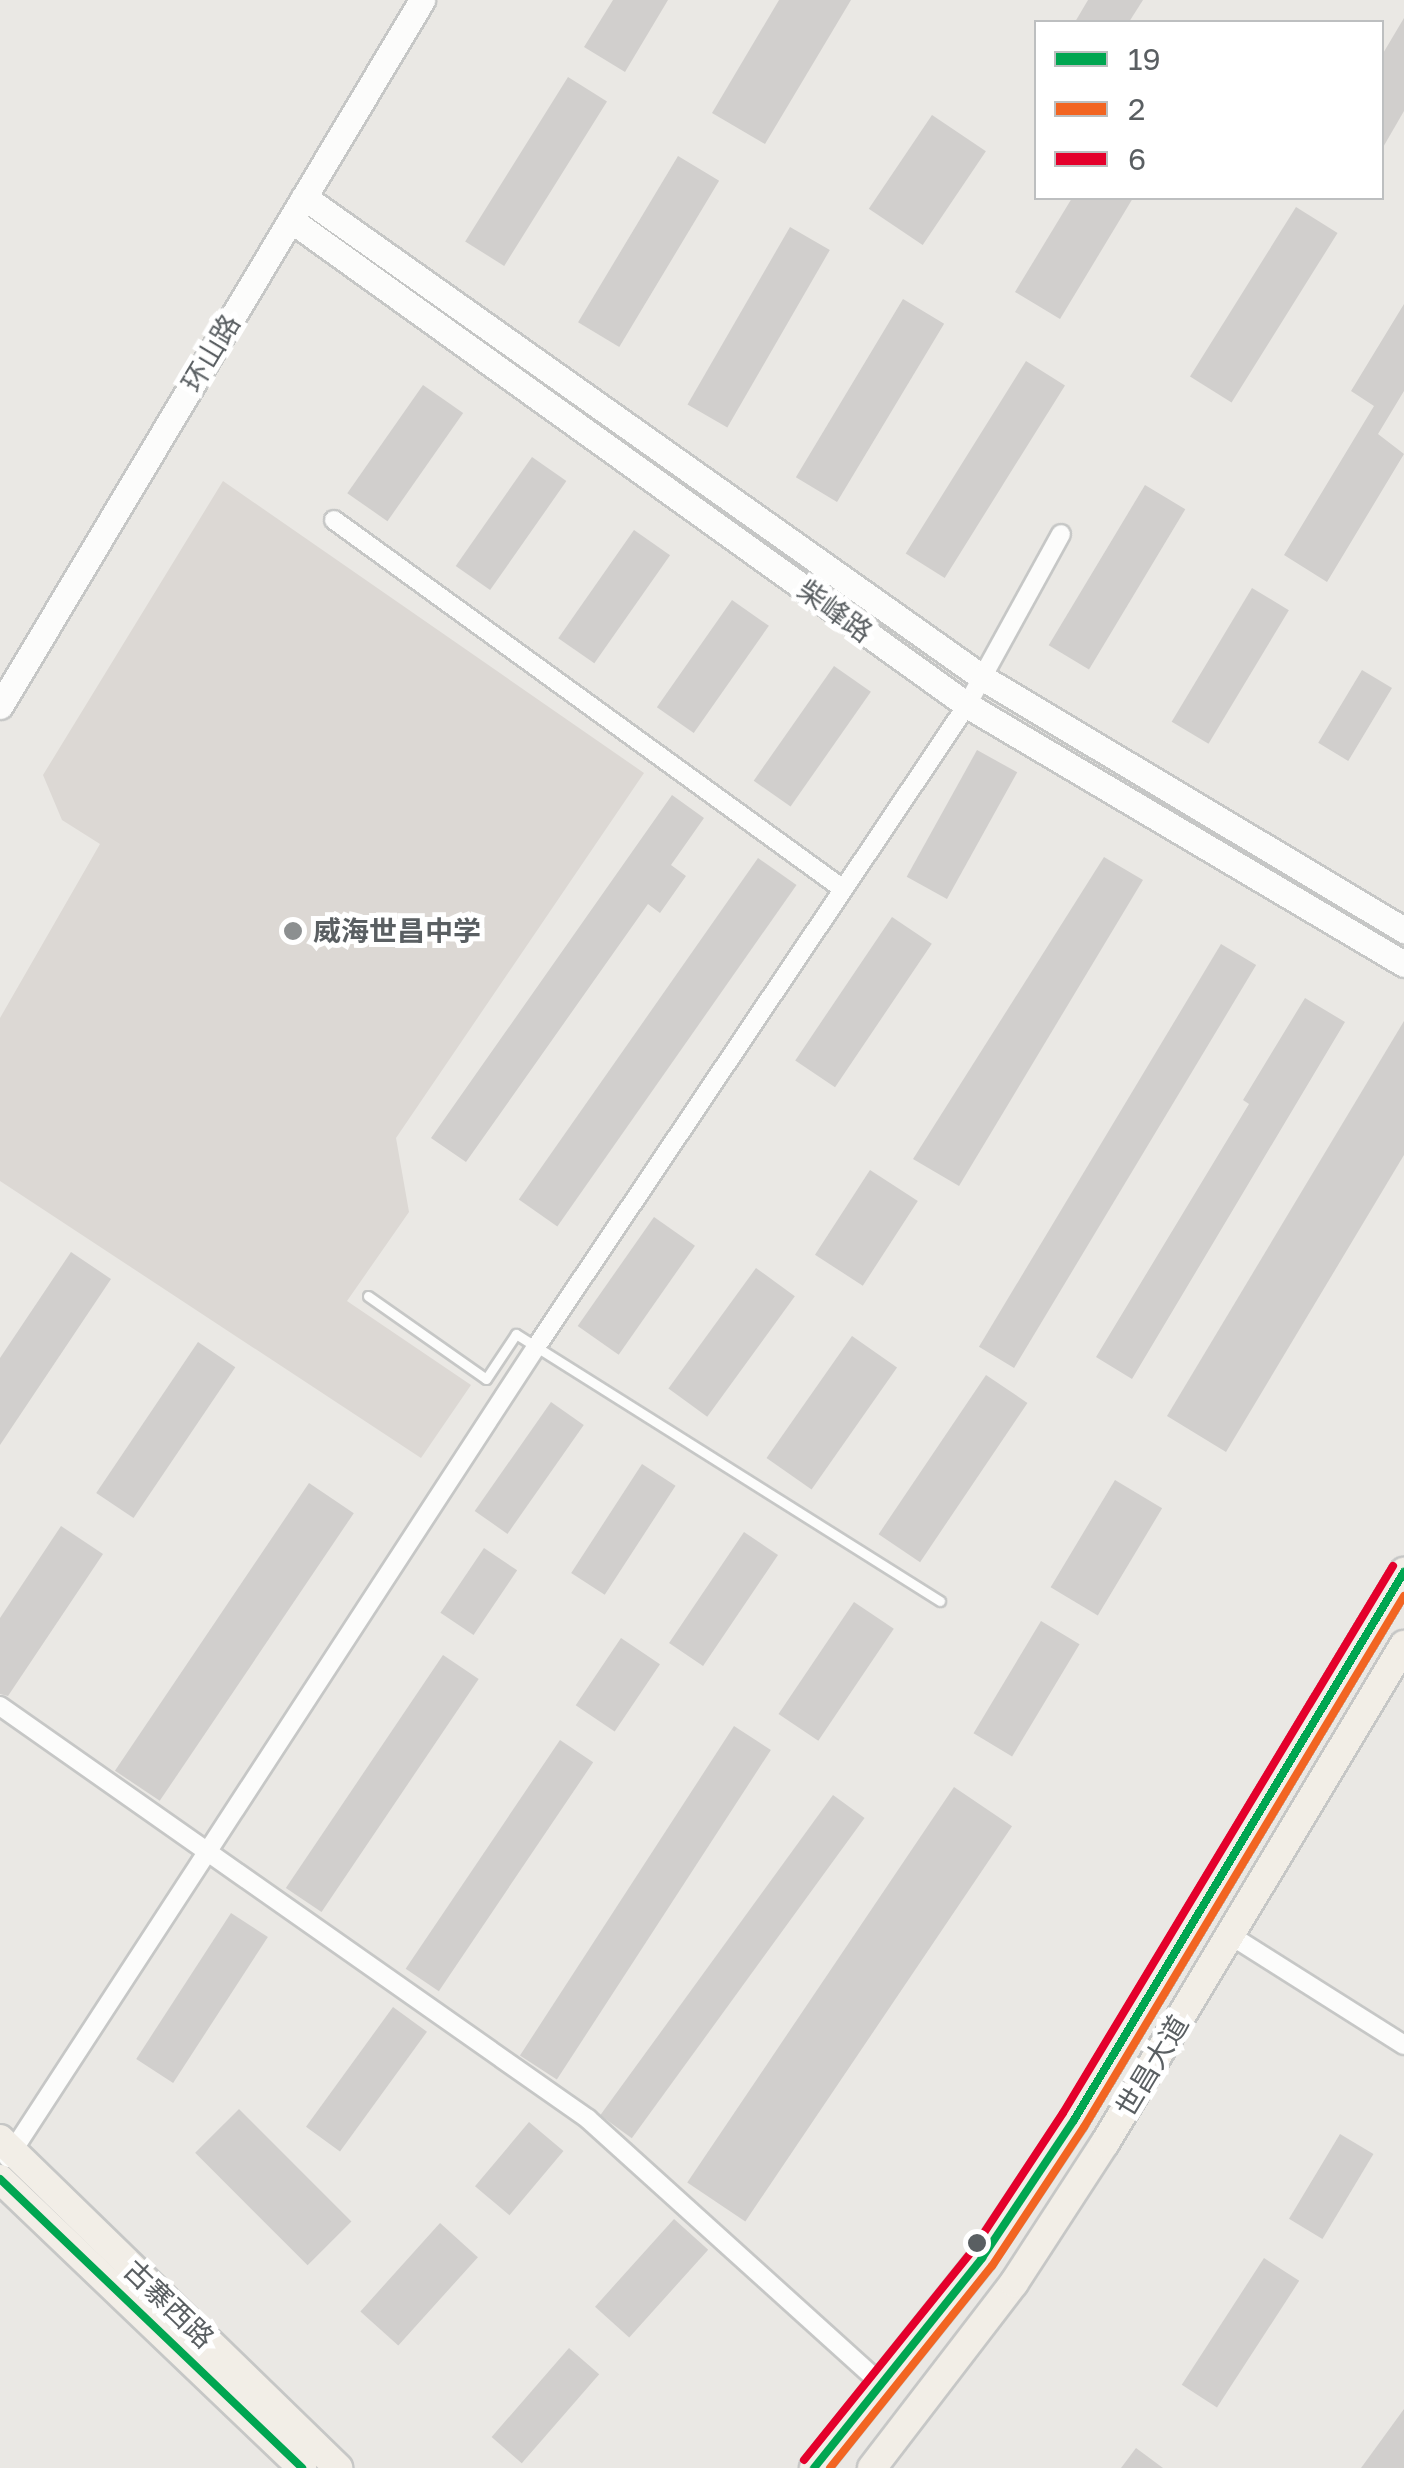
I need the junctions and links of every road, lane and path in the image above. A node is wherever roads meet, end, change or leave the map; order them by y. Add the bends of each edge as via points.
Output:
1 (422, 0) edge
2 (304, 197) junction
3 (290, 220) junction
4 (334, 520) dead end
5 (1061, 534) dead end
6 (983, 678) junction
7 (0, 706) edge
8 (967, 706) junction
9 (843, 889) junction
10 (1404, 930) edge
11 (1404, 964) edge
12 (368, 1296) dead end
13 (536, 1347) junction
14 (1404, 1572) edge
15 (940, 1601) dead end
16 (1404, 1645) edge
17 (0, 1706) edge
18 (209, 1853) junction
19 (1230, 1935) junction
20 (1404, 2045) edge
21 (3, 2160) edge
22 (883, 2386) junction
23 (302, 2468) edge
24 (338, 2468) edge
25 (814, 2468) edge
26 (872, 2468) edge

1 - 2 street, 环山路
2 - 3 street, 环山路
2 - 6 street, 柴峰路
3 - 7 street, 环山路
3 - 8 street, 柴峰路
4 - 9 street
5 - 6 street
6 - 8 street
6 - 10 street, 柴峰路
8 - 9 street
8 - 11 street, 柴峰路
9 - 13 street
12 - 13 lane via 486,1378 516,1334
13 - 15 lane
13 - 18 street
14 - 22 main road, 世昌大道 via 1074,2120 982,2258
16 - 19 main road, 世昌大道
17 - 18 street
18 - 21 street
18 - 22 street via 588,2119
19 - 20 street
19 - 26 main road, 世昌大道 via 1014,2283
21 - 23 main road, 古寨西路
21 - 24 main road, 古寨西路
22 - 25 main road, 世昌大道

